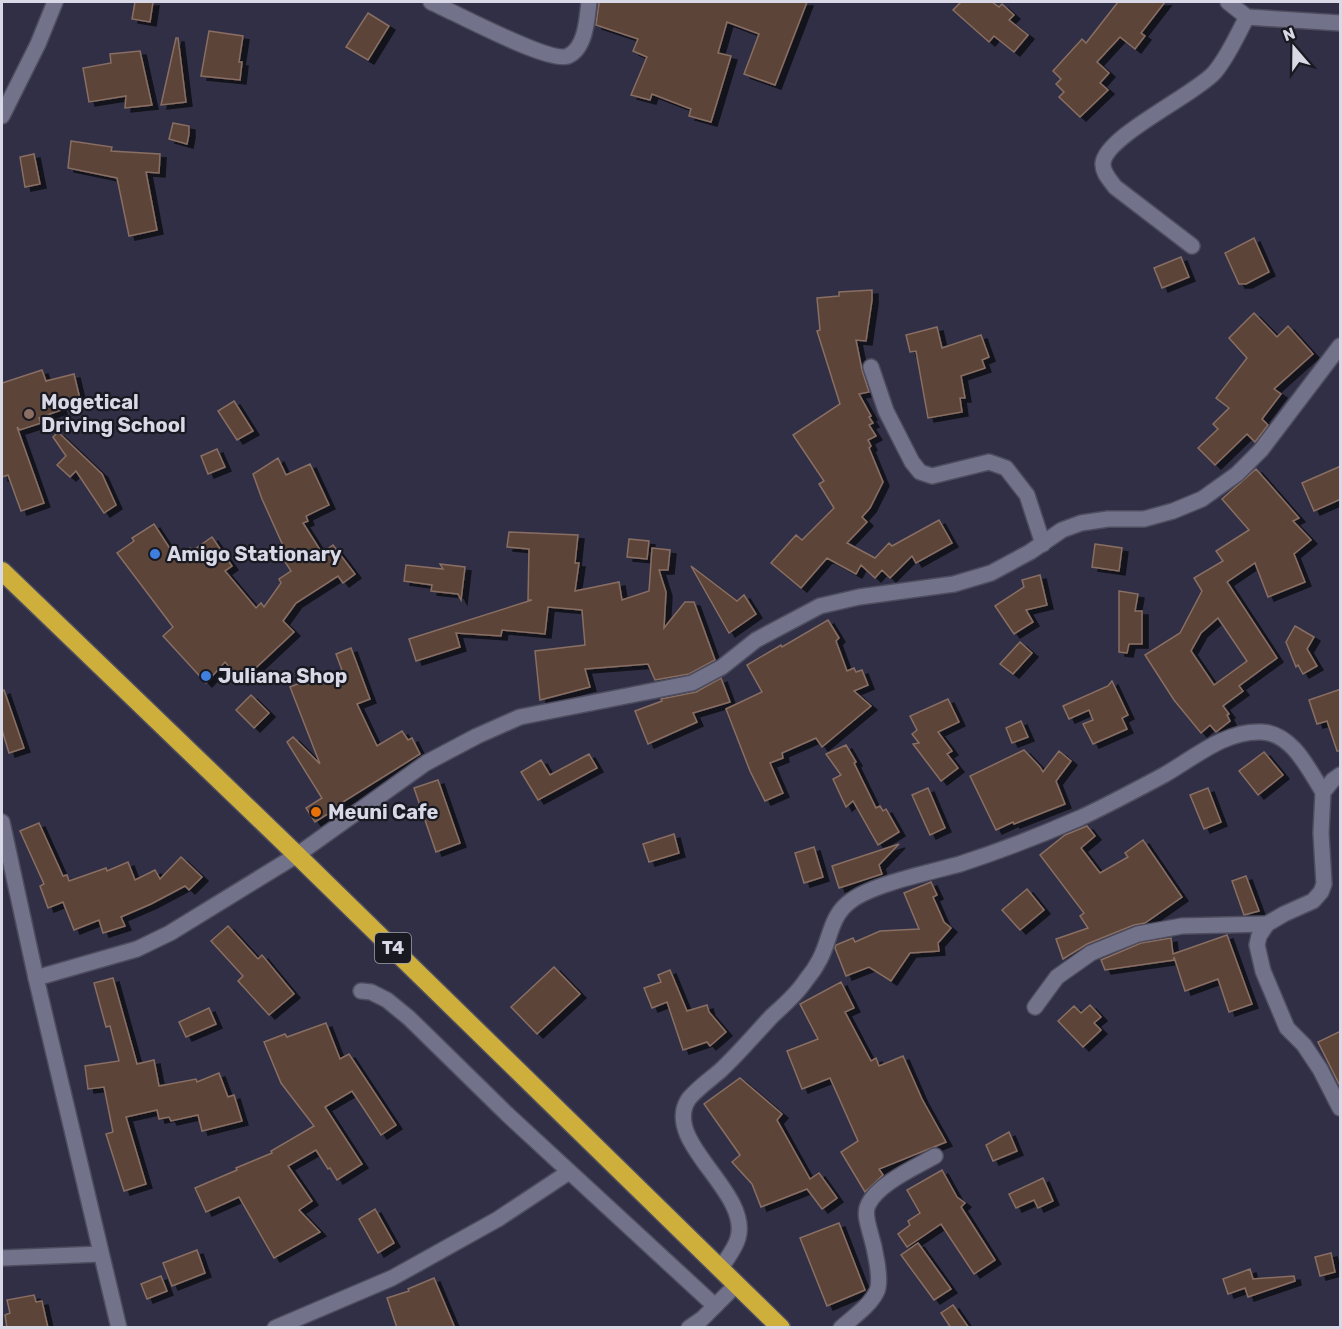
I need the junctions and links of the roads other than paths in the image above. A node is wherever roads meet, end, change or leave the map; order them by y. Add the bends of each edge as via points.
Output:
1 (55, 2) edge
2 (431, 2) edge
3 (589, 2) edge
4 (1228, 2) edge
5 (1247, 17) junction
6 (1341, 23) edge
7 (2, 116) edge
8 (1192, 246) dead end
9 (1341, 346) edge
10 (871, 367) dead end
11 (1043, 544) junction
12 (2, 572) edge
13 (1341, 775) edge
14 (1323, 792) junction
15 (2, 822) edge
16 (297, 855) junction
17 (1267, 924) junction
18 (36, 978) junction
19 (361, 991) dead end
20 (1035, 1007) dead end
21 (1341, 1108) edge
22 (935, 1156) dead end
23 (569, 1172) junction
24 (101, 1254) junction
25 (2, 1258) edge
26 (721, 1268) junction
27 (737, 1284) junction
28 (715, 1306) junction
29 (119, 1328) edge
30 (275, 1328) edge
31 (689, 1328) edge
32 (781, 1328) edge
33 (841, 1328) edge

1 - 7 street
2 - 3 street via 547,56 557,57 567,57 578,49
4 - 5 street
5 - 6 street
5 - 8 street via 1213,73 1137,126 1106,153 1103,165 1115,187
9 - 11 street via 1261,450 1237,474 1202,499 1143,519 1082,523 1062,530
10 - 11 street via 886,411 921,472 933,476 989,462 1006,468 1027,495
11 - 16 street via 991,573 954,584 820,606 756,640 722,667 692,683 520,717 426,763
12 - 16 highway, T4
13 - 14 street
14 - 17 street via 1321,892 1313,901
14 - 26 street via 1286,741 1263,732 1234,735 1081,817 990,854 853,899 840,910 805,983 688,1100 684,1117 687,1134 738,1214 739,1236
15 - 18 street
16 - 18 street via 137,949
16 - 26 highway, T4
17 - 20 street via 1182,926 1138,934 1091,953 1058,977
17 - 21 street via 1257,945 1275,1001 1287,1028 1304,1045
18 - 24 street
19 - 23 street via 387,1000 409,1017
22 - 33 street via 895,1179 867,1205 878,1289
23 - 28 street
23 - 30 street via 498,1219 392,1278
24 - 25 street
24 - 29 street
26 - 27 highway, T4
27 - 28 street
27 - 32 highway, T4
28 - 31 street

